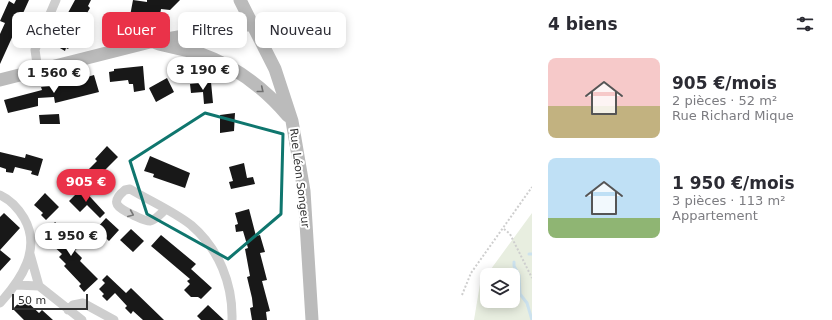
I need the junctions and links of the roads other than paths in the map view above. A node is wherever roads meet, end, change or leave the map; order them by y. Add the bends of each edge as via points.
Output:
1 (56, 0) edge
2 (240, 0) edge
3 (252, 24) junction
4 (170, 38) edge
5 (170, 47) edge
6 (126, 48) edge
7 (38, 70) junction
8 (0, 80) edge
9 (292, 121) junction
10 (0, 195) edge
11 (165, 210) junction
12 (30, 254) junction
13 (16, 285) junction
14 (40, 286) junction
15 (0, 303) edge
16 (68, 310) junction
17 (82, 320) edge
18 (114, 320) edge
19 (232, 320) edge
20 (312, 320) edge

1 - 7 street via 35,50
2 - 3 street, Rue Léon Songeur
3 - 4 street
3 - 9 street, Rue Léon Songeur via 275,69
5 -> 9 street via 200,54 224,64 275,100
6 - 7 street
7 - 8 street
9 - 20 street, Rue Léon Songeur via 304,190
10 - 12 street via 15,206 26,221 30,236
11 -> 11 street via 130,189 125,190 117,198 116,203 120,209 146,220 154,219
11 - 19 street via 190,224 216,254 226,274 231,294
12 - 13 street
12 - 14 street
13 - 14 street
13 - 15 street
14 - 16 street
16 - 17 street
16 - 18 street via 73,305 83,303

